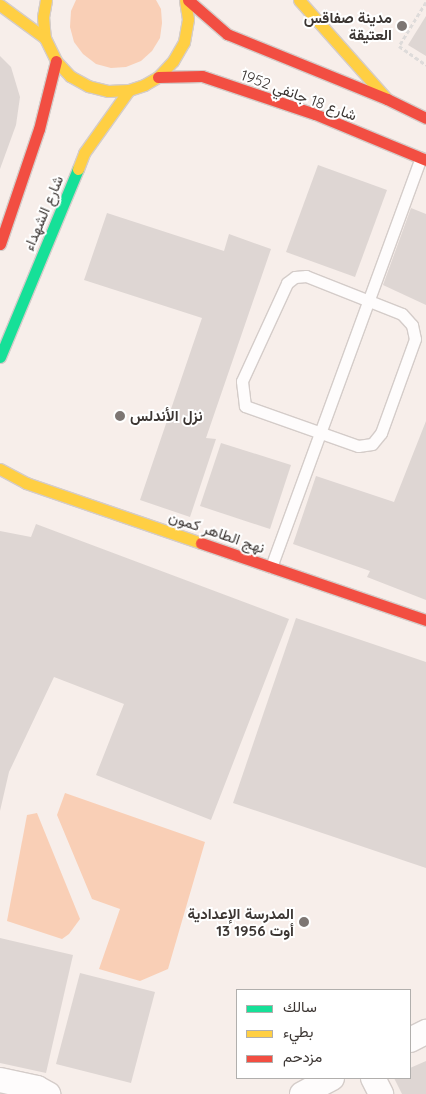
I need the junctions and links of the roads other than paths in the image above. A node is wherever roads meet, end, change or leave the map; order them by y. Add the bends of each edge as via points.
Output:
1 (46, 0) edge
2 (186, 0) edge
3 (299, 0) edge
4 (0, 5) edge
5 (45, 38) junction
6 (56, 61) junction
7 (158, 77) junction
8 (129, 90) junction
9 (387, 99) junction
10 (426, 118) edge
11 (424, 159) edge
12 (0, 244) edge
13 (368, 301) junction
14 (0, 357) edge
15 (320, 432) junction
16 (0, 469) edge
17 (270, 567) junction
18 (426, 620) edge
19 (426, 1032) edge
20 (411, 1040) edge
21 (330, 1079) edge
22 (374, 1079) edge
23 (0, 1080) edge
24 (48, 1094) edge
25 (302, 1094) edge
26 (381, 1094) edge

1 - 5 main road via 43,17
2 - 7 main road via 188,19 184,42 174,61
2 - 9 main road, شارع 18 جانفي 1952 via 227,34
3 - 9 main road
4 - 5 main road
5 - 6 main road
6 - 8 main road via 70,76 88,86 108,91
6 - 12 main road, شارع الشهداء via 39,129
7 - 8 main road
7 - 11 main road, شارع 18 جانفي 1952 via 202,76 315,114
8 - 14 main road, شارع الشهداء via 84,153
9 - 10 main road, شارع 18 جانفي 1952
11 - 13 lane
13 - 15 lane
13 - 15 lane via 402,314 412,325 415,339 381,433 372,444 358,446
13 - 15 lane via 306,276 295,277 287,283 242,381 246,406
15 - 17 lane
16 - 17 main road, نهج الطاهر كمون via 26,483
17 - 18 main road, نهج الطاهر كمون
19 - 20 street
21 - 25 street
22 - 26 street
23 - 24 street

